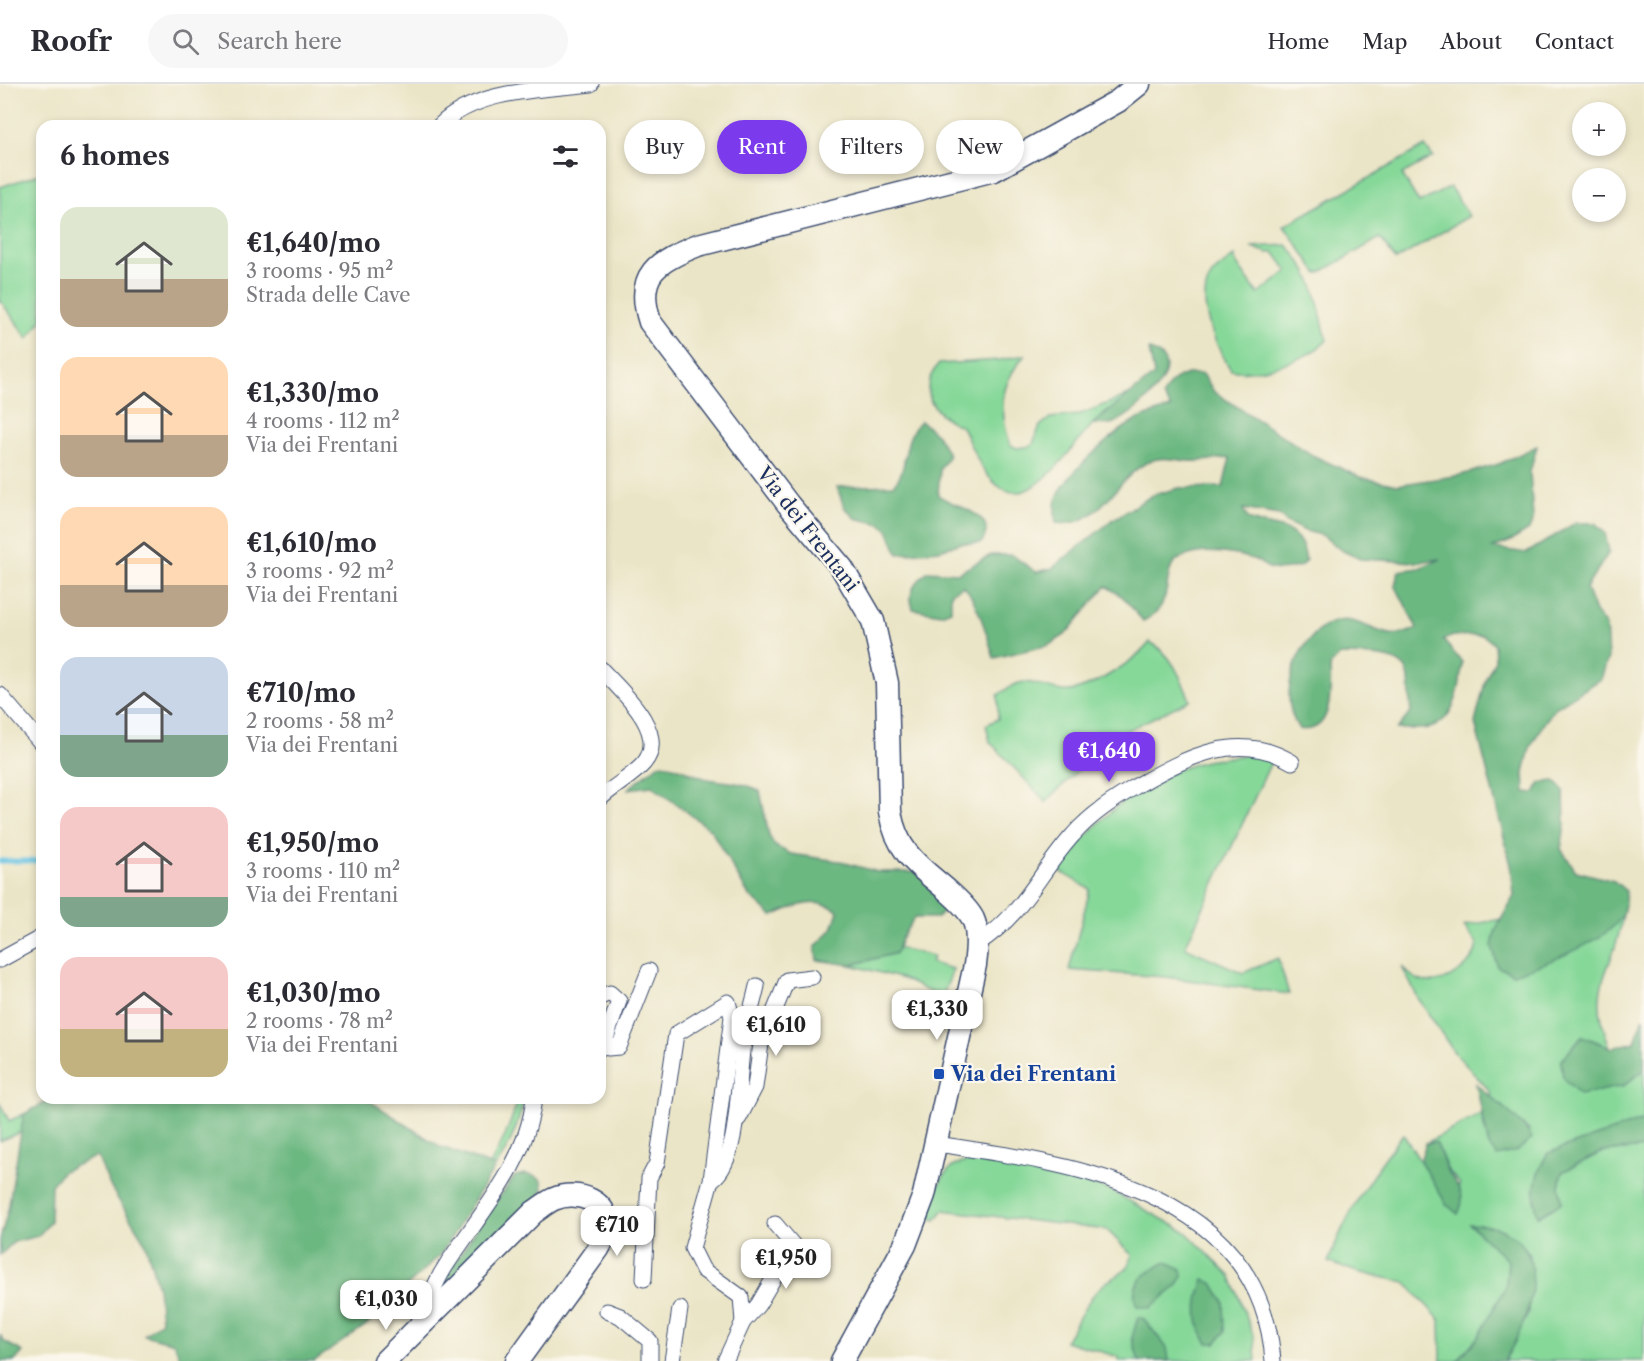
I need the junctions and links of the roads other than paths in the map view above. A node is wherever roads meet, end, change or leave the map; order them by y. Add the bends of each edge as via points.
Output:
1 (591, 84) edge
2 (1139, 84) edge
3 (448, 120) edge
4 (606, 675) edge
5 (0, 695) edge
6 (36, 737) edge
7 (1292, 762) dead end
8 (606, 794) edge
9 (36, 940) edge
10 (977, 944) junction
11 (0, 960) edge
12 (649, 971) dead end
13 (812, 978) dead end
14 (758, 986) dead end
15 (606, 994) edge
16 (606, 1038) edge
17 (606, 1038) edge
18 (533, 1104) edge
19 (736, 1124) junction
20 (936, 1144) junction
21 (711, 1180) junction
22 (775, 1224) dead end
23 (644, 1279) dead end
24 (680, 1309) dead end
25 (607, 1311) dead end
26 (743, 1322) junction
27 (416, 1330) junction
28 (384, 1361) edge
29 (517, 1361) edge
30 (650, 1361) edge
31 (672, 1361) edge
32 (725, 1361) edge
33 (842, 1361) edge
34 (1274, 1361) edge

1 - 3 street via 484,100 465,107
2 - 10 main road, Via dei Frentani via 1118,101 994,170 698,245 666,258 646,287 650,322 781,495 842,568 873,621 887,683 893,832 906,854 958,900 973,919
4 - 8 street via 641,714 651,744 646,761
5 - 6 street
7 - 10 street via 1277,753 1243,748 1220,749 1182,760 1107,804 1073,835 1000,929
9 - 11 street
10 - 20 main road, Via dei Frentani
12 - 17 street via 619,1047 608,1048
13 - 19 street via 787,980 761,1044 755,1087
14 - 19 street via 742,1045
15 - 16 street via 619,1001
18 - 27 street via 518,1157 445,1267
19 - 21 street via 721,1173
20 - 33 main road, Via dei Frentani via 924,1195 905,1245
20 - 34 street via 1078,1168 1170,1205 1227,1245 1245,1268 1264,1306
21 - 23 street via 732,1017 728,1002 676,1034 657,1163 649,1178
21 - 26 street via 692,1248 703,1270 741,1297
22 - 26 street via 794,1245 758,1305
24 - 31 street
25 - 30 street via 620,1316 650,1341
26 - 32 street
27 - 28 main road
27 - 29 main road via 534,1212 553,1199 568,1195 589,1198 599,1204 606,1231 598,1249

